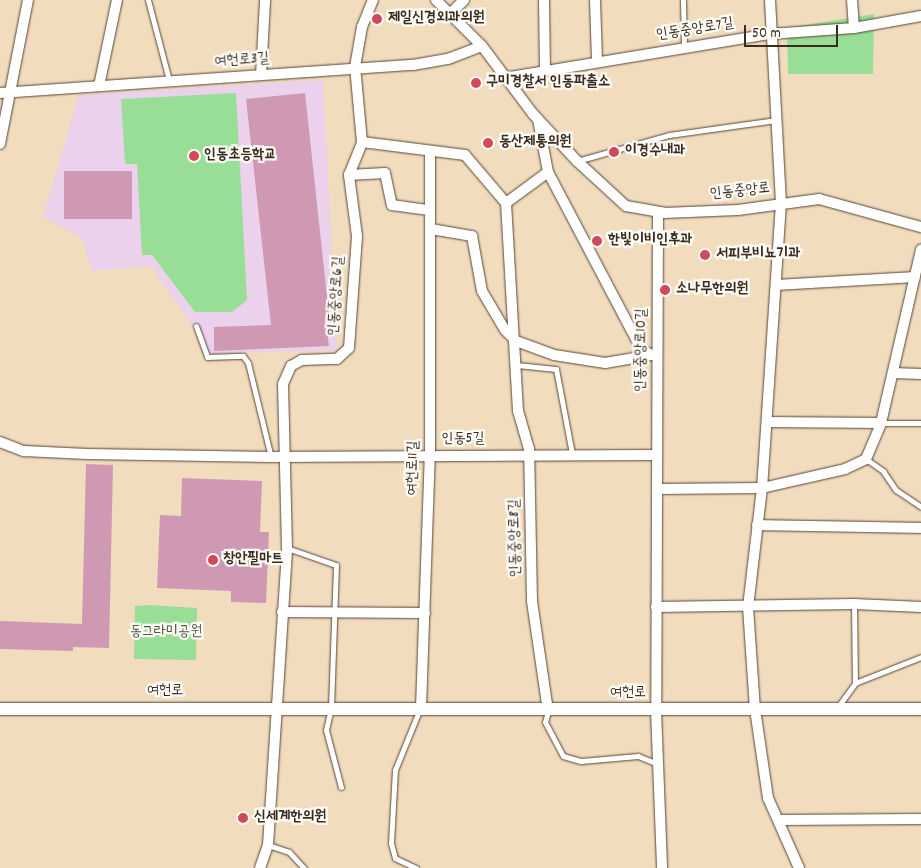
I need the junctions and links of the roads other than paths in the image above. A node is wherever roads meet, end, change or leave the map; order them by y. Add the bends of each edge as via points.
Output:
1 (28, 0) edge
2 (117, 0) edge
3 (148, 0) edge
4 (265, 0) edge
5 (373, 0) edge
6 (436, 0) edge
7 (464, 0) edge
8 (544, 0) edge
9 (595, 0) edge
10 (683, 0) edge
11 (770, 0) edge
12 (852, 0) edge
13 (450, 14) junction
14 (921, 16) edge
15 (854, 28) junction
16 (770, 34) junction
17 (482, 46) junction
18 (684, 47) junction
19 (597, 60) junction
20 (355, 67) junction
21 (545, 71) junction
22 (261, 75) junction
23 (504, 78) junction
24 (170, 80) junction
25 (100, 86) junction
26 (4, 93) edge
27 (538, 119) junction
28 (776, 120) junction
29 (362, 142) junction
30 (0, 144) edge
31 (430, 150) junction
32 (577, 160) junction
33 (548, 172) junction
34 (349, 176) junction
35 (506, 203) junction
36 (781, 203) junction
37 (429, 210) junction
38 (658, 212) junction
39 (921, 226) edge
40 (431, 228) junction
41 (921, 250) edge
42 (915, 277) junction
43 (776, 285) junction
44 (196, 326) dead end
45 (516, 341) junction
46 (654, 356) junction
47 (517, 366) junction
48 (893, 373) junction
49 (921, 374) edge
50 (767, 422) junction
51 (881, 423) junction
52 (921, 423) edge
53 (0, 442) edge
54 (529, 454) junction
55 (572, 454) junction
56 (430, 455) junction
57 (656, 455) junction
58 (286, 456) junction
59 (271, 457) junction
60 (866, 459) junction
61 (657, 488) junction
62 (762, 488) junction
63 (921, 507) edge
64 (757, 525) junction
65 (921, 528) edge
66 (287, 548) junction
67 (854, 604) junction
68 (748, 606) junction
69 (921, 606) edge
70 (656, 607) junction
71 (282, 612) junction
72 (334, 613) junction
73 (425, 613) junction
74 (921, 657) edge
75 (855, 684) junction
76 (275, 707) junction
77 (331, 708) junction
78 (421, 708) junction
79 (836, 708) junction
80 (0, 709) edge
81 (755, 709) junction
82 (921, 709) edge
83 (656, 710) junction
84 (548, 711) junction
85 (658, 764) junction
86 (341, 787) dead end
87 (921, 819) edge
88 (779, 820) junction
89 (268, 845) junction
90 (260, 868) edge
91 (304, 868) edge
92 (416, 868) edge
93 (662, 868) edge
94 (799, 868) edge

1 - 26 street
2 - 25 street
3 - 24 lane
4 - 22 street
5 - 20 street, 인동중앙로6길 via 362,27
6 - 13 street, 인동중앙로
7 - 13 street
8 - 21 street
9 - 19 street
10 - 18 lane
11 - 16 street
12 - 15 street
13 - 17 street, 인동중앙로
14 - 15 street, 인동중앙로7길
15 - 16 street, 인동중앙로7길
16 - 18 street, 인동중앙로7길
16 - 28 street
17 - 20 street, 여헌로3길 via 448,59 413,65
17 - 23 street, 인동중앙로
18 - 19 street, 인동중앙로7길
19 - 21 street, 인동중앙로7길
20 - 22 street, 여헌로3길
20 - 29 street, 인동중앙로6길
21 - 23 street, 인동중앙로7길
22 - 24 street, 여헌로3길
23 - 27 street, 인동중앙로
24 - 25 street, 여헌로3길
25 - 26 street, 여헌로3길
26 - 30 street
27 - 32 street, 인동중앙로
27 - 33 street, 인동중앙로
28 - 32 lane via 669,136
28 - 36 street
29 - 31 street
29 - 34 street, 인동중앙로6길
31 - 35 street via 465,154
31 - 37 street, 여헌로11길
32 - 38 street, 인동중앙로 via 626,206
33 - 35 street
33 - 46 street, 인동중앙로 via 642,350
34 - 37 street via 386,173 392,205
34 - 58 street, 인동중앙로6길 via 356,236 348,348 337,359 302,360 291,366 283,384
35 - 45 street, 인동중앙로8길
36 - 38 street, 인동중앙로 via 738,210
36 - 39 street, 인동중앙로 via 819,199
36 - 43 street
37 - 40 street, 여헌로11길
38 - 46 street, 인동중앙로10길
40 - 45 street via 472,236 482,291 505,330
40 - 56 street, 여헌로11길
41 - 42 street
42 - 43 street
42 - 48 street
43 - 50 street
44 - 59 lane via 207,357 243,356 248,363
45 - 46 street via 554,355 605,364
45 - 47 street, 인동중앙로8길
46 - 57 street, 인동중앙로10길
47 - 54 street, 인동중앙로8길 via 518,411
47 - 55 lane via 556,368
48 - 49 street
48 - 51 street
50 - 51 street
50 - 62 street
51 - 52 lane
51 - 60 street
53 - 59 street, 인동5길 via 24,451
54 - 55 street, 인동5길
54 - 56 street, 인동5길
54 - 84 street, 인동중앙로8길 via 532,601
55 - 57 street, 인동5길
56 - 58 street, 인동5길
56 - 73 street, 여헌로11길
57 - 61 street, 인동중앙로10길
58 - 59 street, 인동5길
58 - 66 street, 인동중앙로6길
60 - 62 street via 845,469
60 - 63 lane via 883,471 896,490
61 - 62 street
61 - 70 street, 인동중앙로10길
62 - 64 street
64 - 65 street
64 - 68 street
66 - 71 street, 인동중앙로6길
66 - 72 lane via 336,565
67 - 68 street
67 - 69 street
67 - 75 lane
68 - 70 street
68 - 81 street
70 - 83 street, 인동중앙로10길
71 - 72 street
71 - 76 street, 인동중앙로6길
72 - 73 street
72 - 77 lane
73 - 78 street, 여헌로11길
74 - 75 lane
75 - 79 lane
76 - 77 street, 여헌로
76 - 80 street, 여헌로
76 - 89 street, 인동중앙로6길
77 - 78 street, 여헌로
77 - 86 lane via 326,730
78 - 84 street, 여헌로
78 - 92 lane via 396,770 391,843 395,858
79 - 81 street, 여헌로
79 - 82 street, 여헌로
81 - 83 street, 여헌로
81 - 88 street via 768,798
83 - 84 street, 여헌로
83 - 85 street, 인동중앙로10길
84 - 85 lane via 545,722 563,756 581,761 638,756
85 - 93 street, 인동중앙로10길
87 - 88 street
88 - 94 street
89 - 90 street, 인동중앙로6길
89 - 91 lane via 289,852

